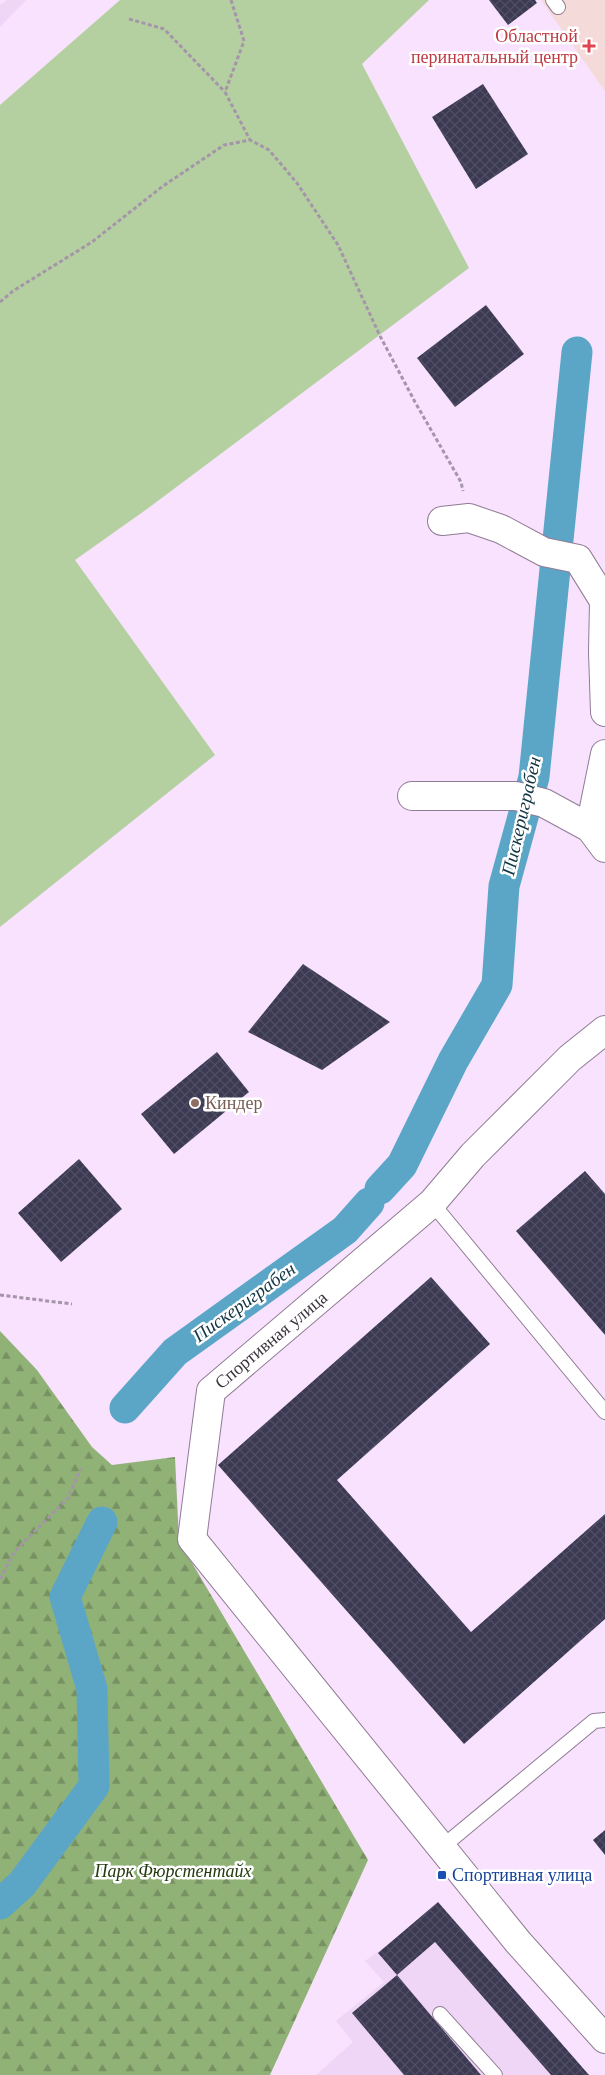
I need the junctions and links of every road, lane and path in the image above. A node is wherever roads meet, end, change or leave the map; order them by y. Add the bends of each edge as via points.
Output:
1 (231, 0) edge
2 (129, 19) dead end
3 (225, 92) junction
4 (250, 140) junction
5 (0, 302) edge
6 (469, 518) junction
7 (442, 521) dead end
8 (605, 712) edge
9 (605, 754) edge
10 (412, 796) dead end
11 (597, 838) edge
12 (605, 1030) edge
13 (432, 1203) junction
14 (0, 1295) edge
15 (72, 1304) dead end
16 (605, 1412) edge
17 (81, 1468) dead end
18 (0, 1579) edge
19 (605, 1720) edge
20 (441, 1848) junction
21 (440, 2014) dead end
22 (605, 2039) edge
23 (495, 2075) edge

1 - 3 path via 244,41
2 - 3 path via 164,29
3 - 4 path
4 - 5 path via 224,144 163,186 92,242
4 - 6 path via 269,150 297,182 338,245 380,336 461,482
6 - 7 street
6 - 8 street via 501,529 544,552 578,559 604,600
9 - 11 street
10 - 11 street via 516,796 544,803
12 - 13 street, Спортивная улица via 570,1058 473,1155
13 - 16 lane
13 - 20 street, Спортивная улица via 211,1391 192,1539
14 - 15 path
17 - 18 path via 68,1498 15,1551
19 - 20 lane via 594,1721
20 - 22 street, Спортивная улица via 518,1942
21 - 23 lane

